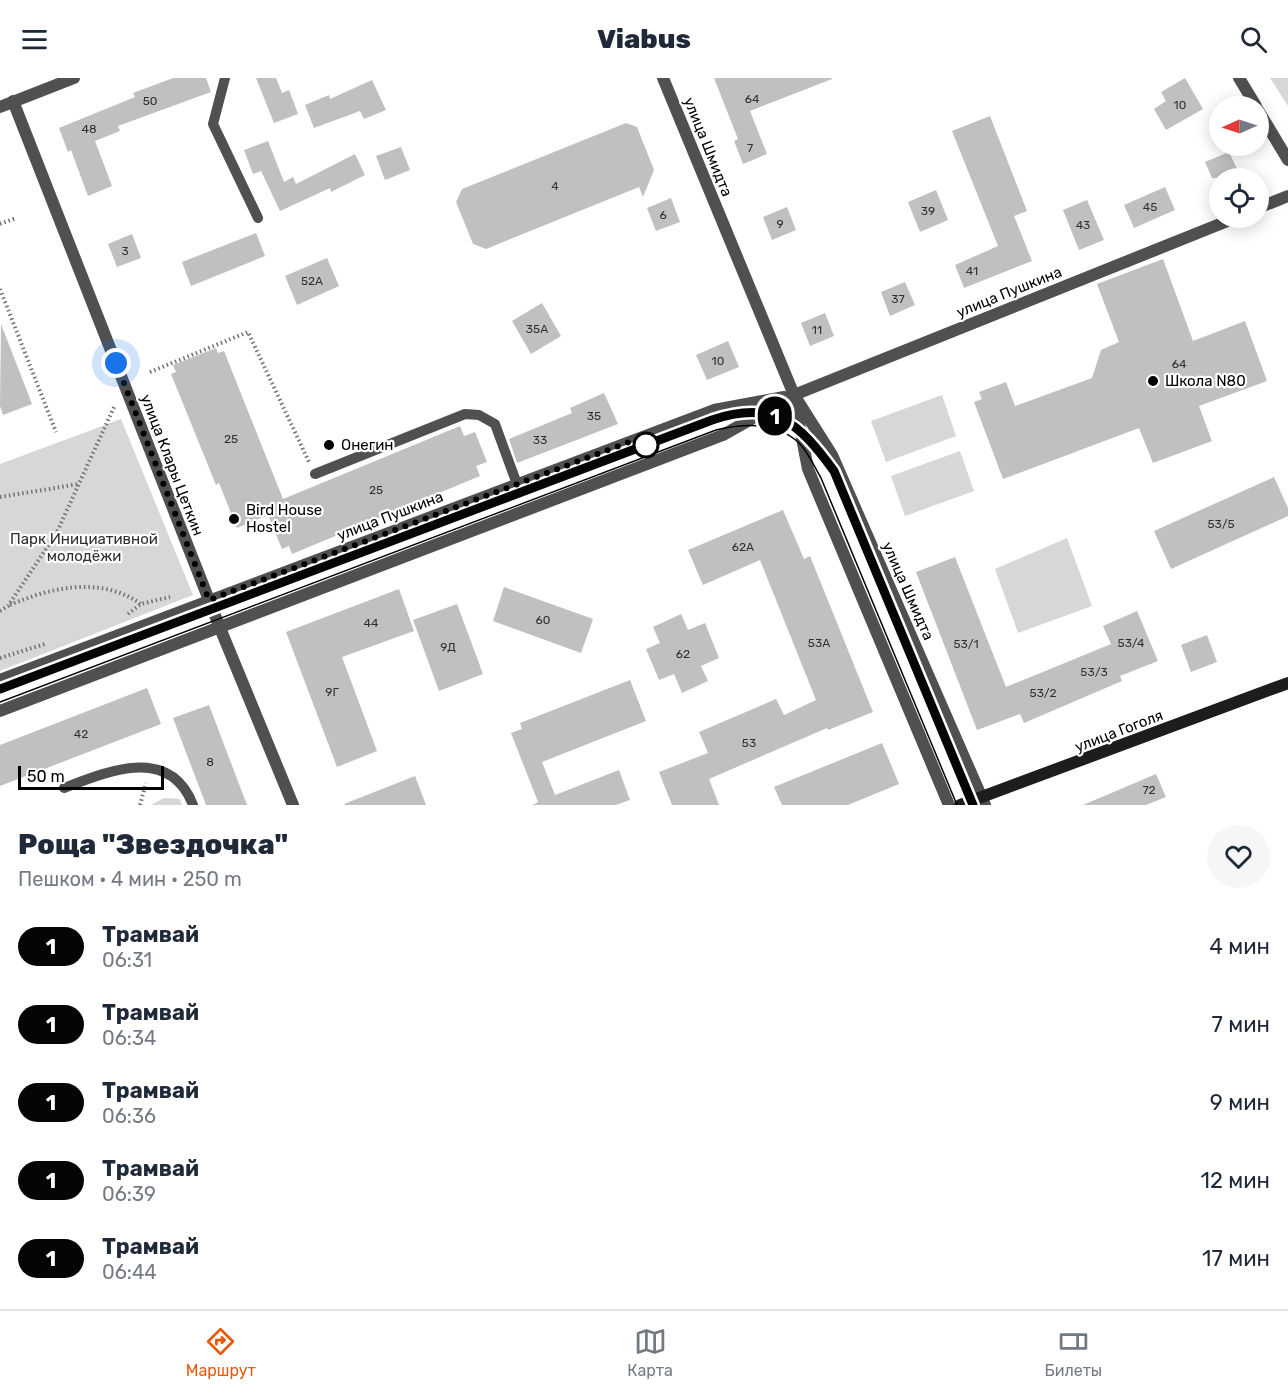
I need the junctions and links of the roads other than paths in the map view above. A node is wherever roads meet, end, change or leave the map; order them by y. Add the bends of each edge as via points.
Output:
1 (74, 78) edge
2 (225, 78) edge
3 (663, 78) edge
4 (1239, 78) edge
5 (1250, 96) edge
6 (13, 101) junction
7 (0, 107) edge
8 (1269, 128) edge
9 (1288, 160) edge
10 (1288, 196) edge
11 (1269, 204) edge
12 (258, 218) dead end
13 (1210, 228) edge
14 (794, 395) junction
15 (315, 474) road end
16 (517, 484) junction
17 (209, 600) junction
18 (219, 628) junction
19 (0, 680) edge
20 (1288, 683) edge
21 (0, 711) edge
22 (64, 788) dead end
23 (983, 801) edge
24 (193, 805) edge
25 (293, 805) edge
26 (949, 805) edge
27 (960, 805) edge

1 - 6 street
2 - 12 lane via 213,124
3 - 14 street, улица Шмидта
4 - 5 street
6 - 7 street
6 - 17 street, улица Клары Цеткин
8 - 9 street
10 - 11 street
13 - 14 street, улица Пушкина
14 - 16 street, улица Пушкина via 714,410
14 - 18 street, улица Пушкина via 723,435
14 - 23 street, улица Шмидта via 832,455
14 - 26 street, улица Шмидта via 808,469
15 - 16 lane via 465,414 479,415 495,424
16 - 17 street, улица Пушкина
17 - 18 street, улица Клары Цеткин
17 - 19 street, улица Пушкина
18 - 21 street, улица Пушкина
18 - 25 street, улица Клары Цеткин
20 - 23 main road, улица Гоголя
22 - 24 lane via 108,771 150,769 175,777
23 - 27 main road, улица Гоголя

